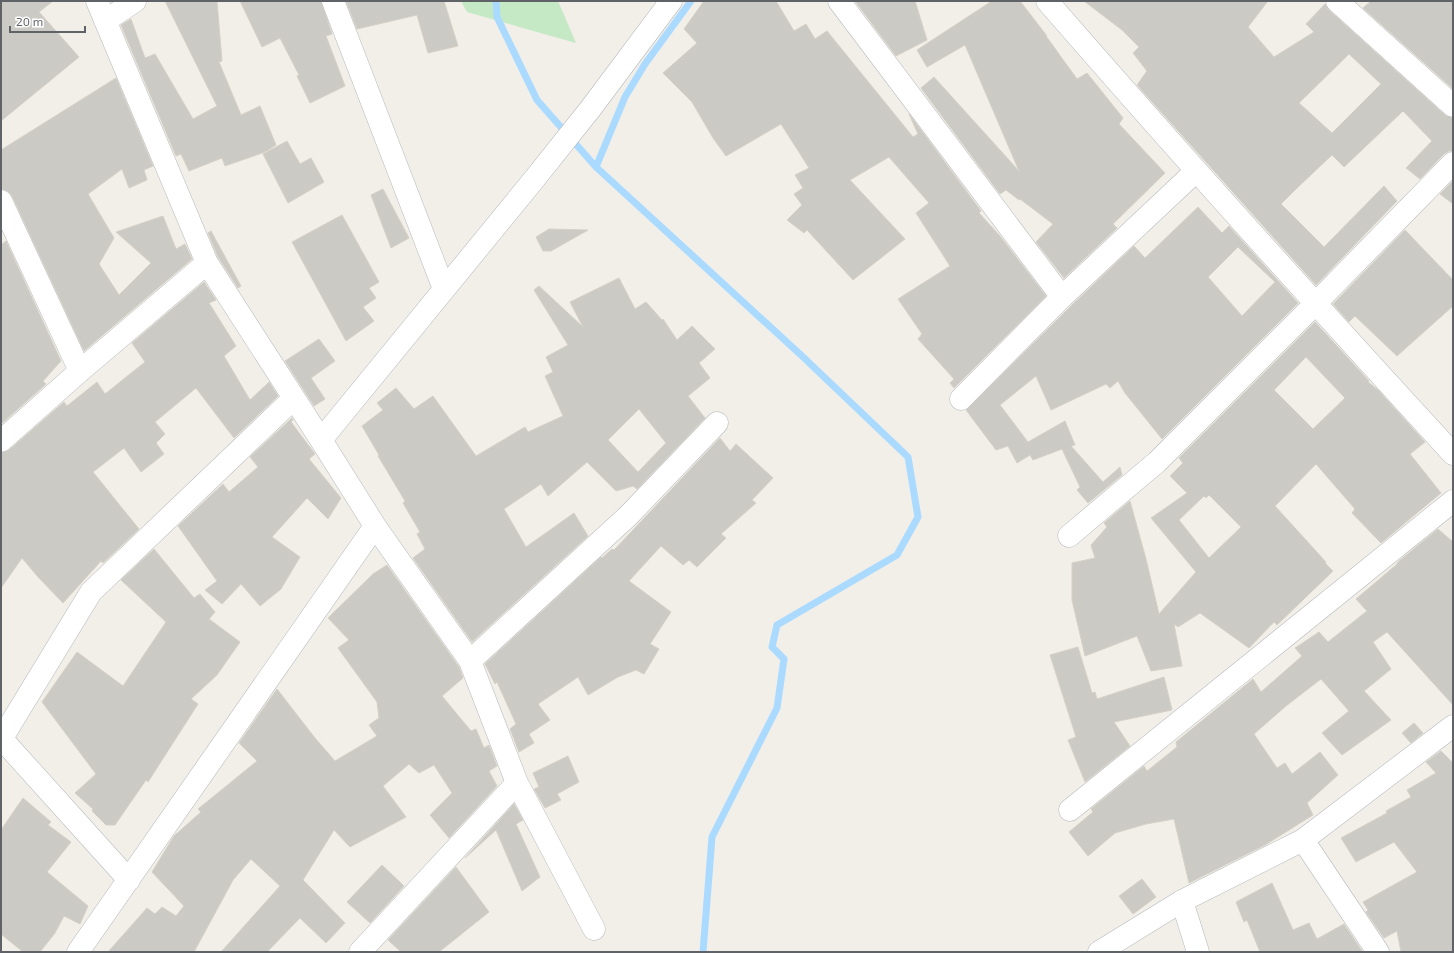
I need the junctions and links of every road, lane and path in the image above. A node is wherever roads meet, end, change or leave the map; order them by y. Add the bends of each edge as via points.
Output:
1 (135, 1) edge
2 (333, 1) edge
3 (671, 1) edge
4 (839, 1) edge
5 (1046, 1) edge
6 (1337, 1) edge
7 (101, 11) edge
8 (1453, 106) edge
9 (1453, 163) edge
10 (1196, 171) junction
11 (1, 201) edge
12 (207, 263) junction
13 (444, 289) junction
14 (1062, 297) junction
15 (1315, 304) junction
16 (80, 370) junction
17 (293, 399) junction
18 (961, 399) dead end
19 (717, 423) dead end
20 (321, 440) junction
21 (1, 441) edge
22 (1453, 454) edge
23 (1453, 501) edge
24 (374, 526) junction
25 (1069, 536) dead end
26 (470, 661) junction
27 (1450, 734) edge
28 (1, 738) edge
29 (517, 782) junction
30 (1070, 810) dead end
31 (1303, 840) junction
32 (128, 880) junction
33 (1182, 901) junction
34 (594, 929) dead end
35 (78, 952) edge
36 (361, 952) edge
37 (1099, 952) edge
38 (1198, 952) edge
39 (1378, 952) edge

1 - 7 street
2 - 13 street
3 - 13 street via 536,178
4 - 14 street
5 - 10 street
6 - 8 street
7 - 12 street
9 - 15 street
10 - 14 street
10 - 15 street
11 - 16 street
12 - 16 street
12 - 17 street
13 - 20 street
14 - 18 street
15 - 22 street
15 - 25 street via 1158,462
16 - 21 street
17 - 20 street
17 - 28 street via 91,592
19 - 26 street via 628,516
20 - 24 street
23 - 30 street
24 - 26 street
24 - 32 street
26 - 29 street
27 - 31 street
28 - 32 street
29 - 34 street
29 - 36 street
31 - 33 street
31 - 39 street
32 - 35 street
33 - 37 street
33 - 38 street

